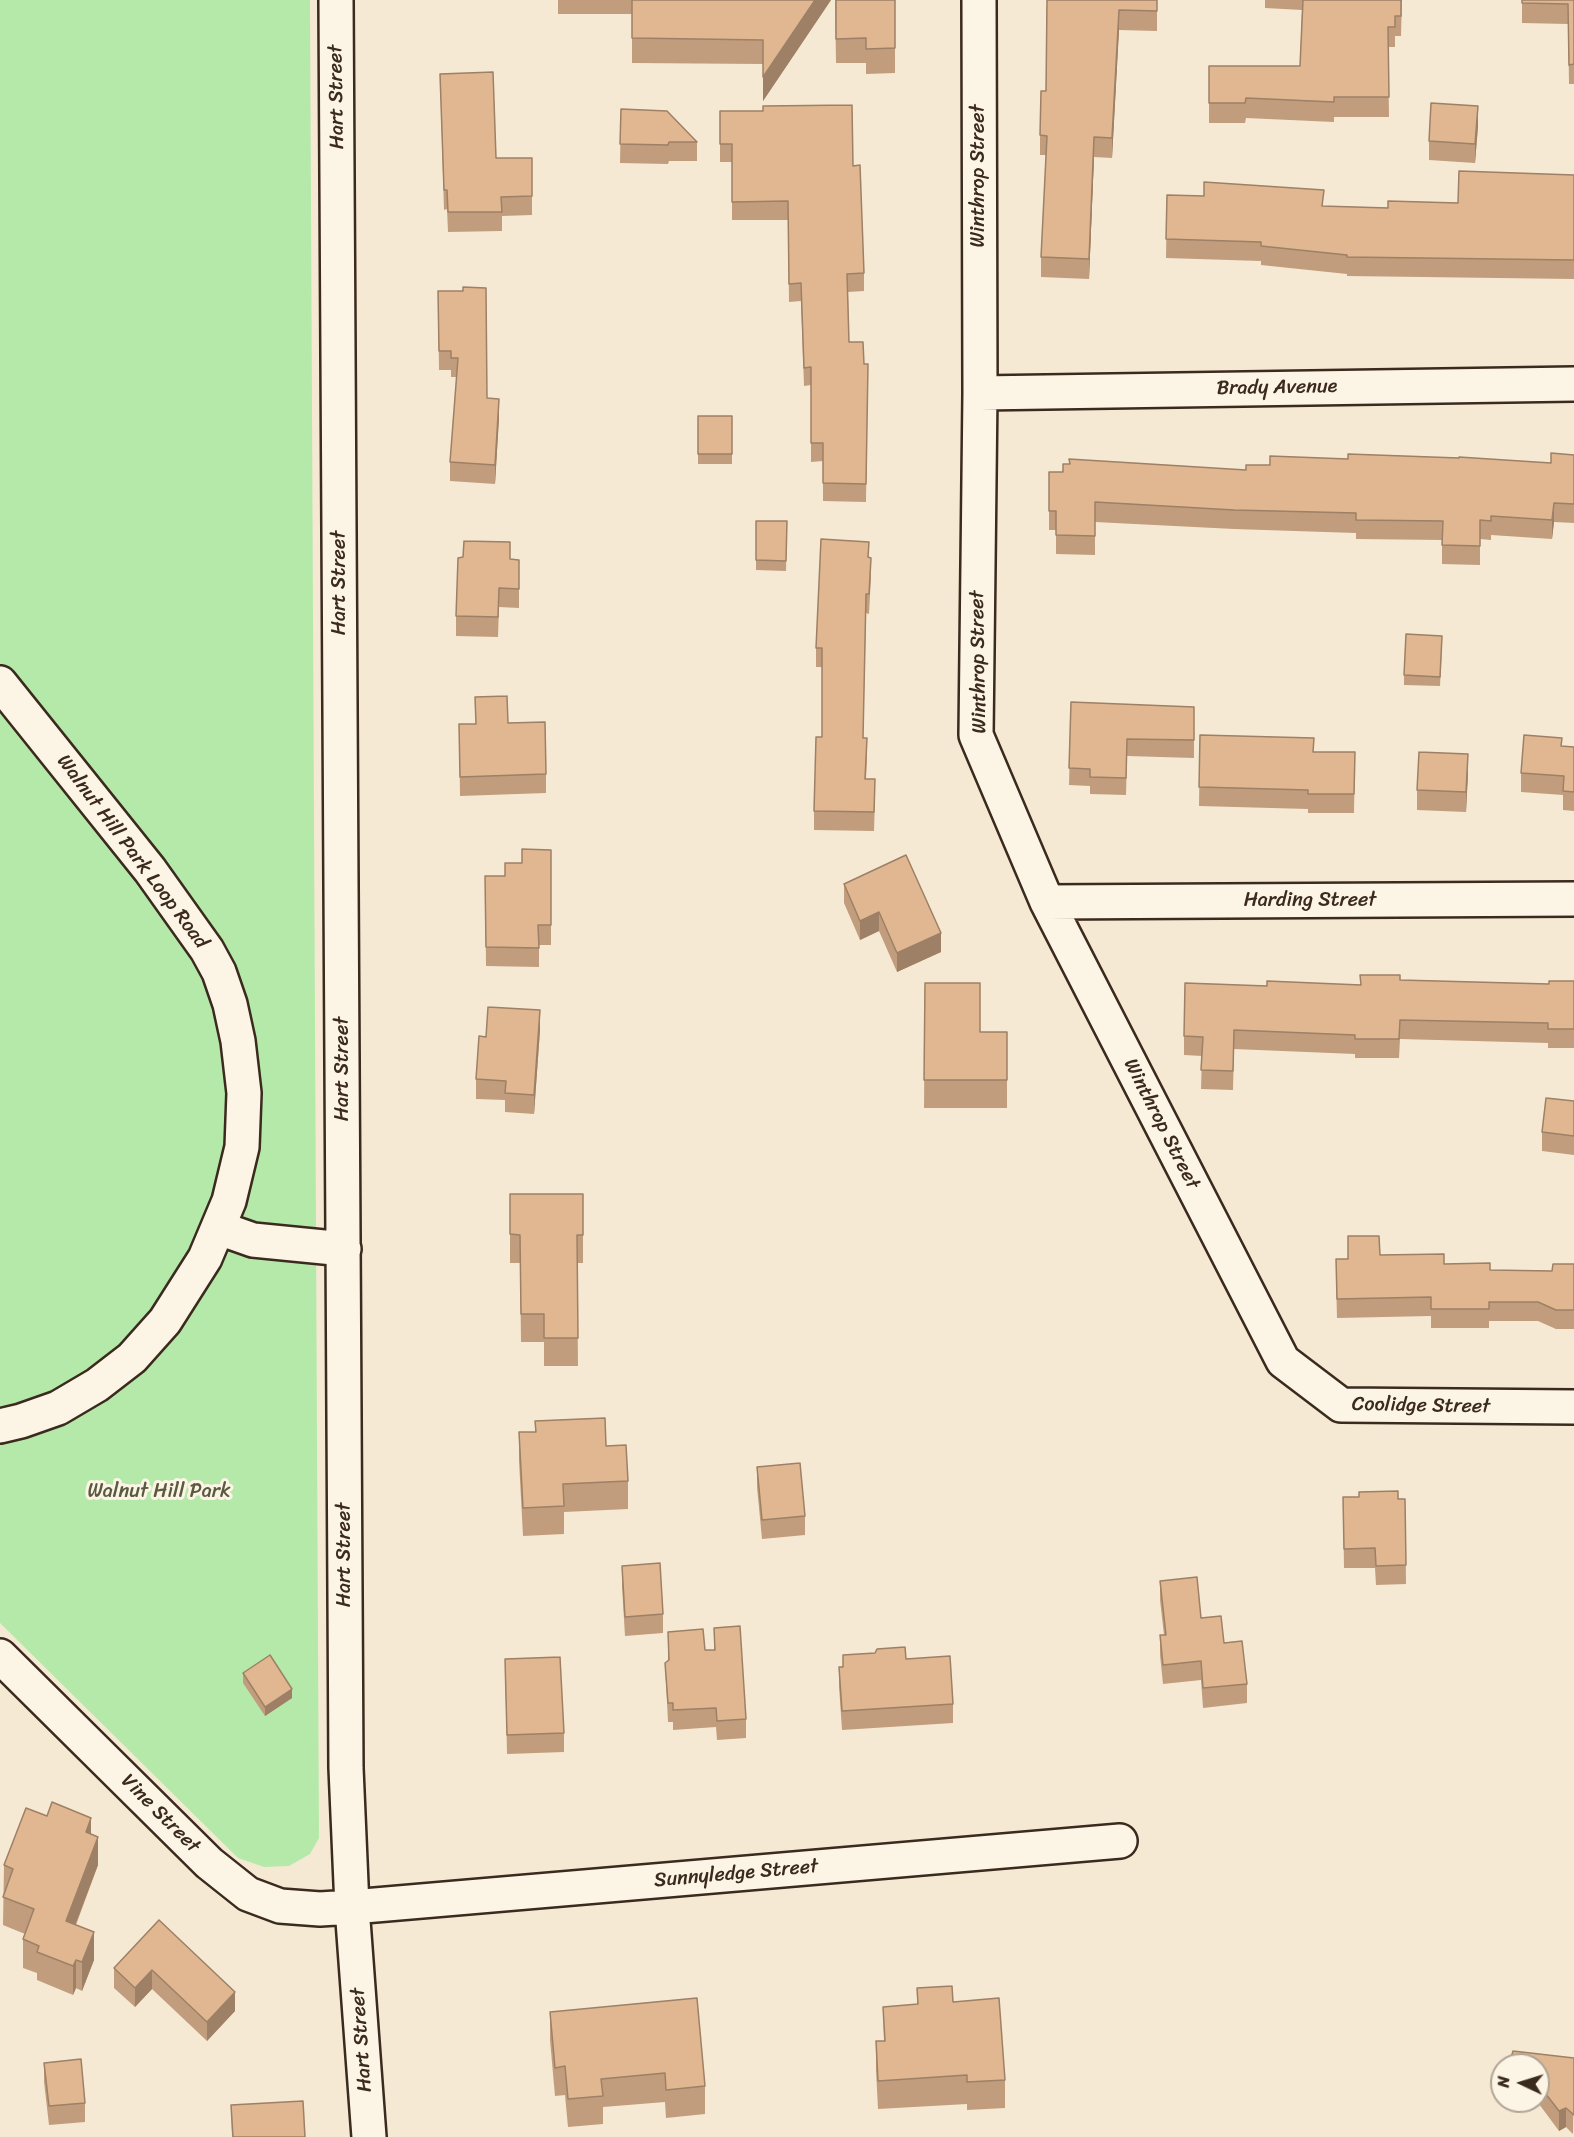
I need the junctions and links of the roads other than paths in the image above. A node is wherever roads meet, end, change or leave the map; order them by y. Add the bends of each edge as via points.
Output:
1 (336, 0) edge
2 (979, 0) edge
3 (1574, 384) edge
4 (980, 393) junction
5 (0, 683) edge
6 (1574, 899) edge
7 (1047, 902) junction
8 (219, 1228) junction
9 (344, 1249) junction
10 (1283, 1361) joint
11 (1574, 1407) edge
12 (0, 1426) edge
13 (0, 1656) edge
14 (1120, 1841) dead end
15 (352, 1907) junction
16 (369, 2137) edge

1 - 9 street, Hart Street
2 - 4 street, Winthrop Street
3 - 4 street, Brady Avenue
4 - 7 street, Winthrop Street via 976,735
5 - 8 street, Walnut Hill Park Loop Road via 168,892 207,950 227,993 240,1050 244,1112 239,1164
6 - 7 street, Harding Street
7 - 10 street, Winthrop Street
8 - 9 street via 253,1240
8 - 12 street, Walnut Hill Park Loop Road via 184,1294 132,1358 71,1401 32,1418
9 - 15 street, Hart Street via 346,1756
10 - 11 street, Coolidge Street via 1341,1405
13 - 15 street, Vine Street via 209,1863 248,1894 280,1906
14 - 15 street, Sunnyledge Street
15 - 16 street, Hart Street

